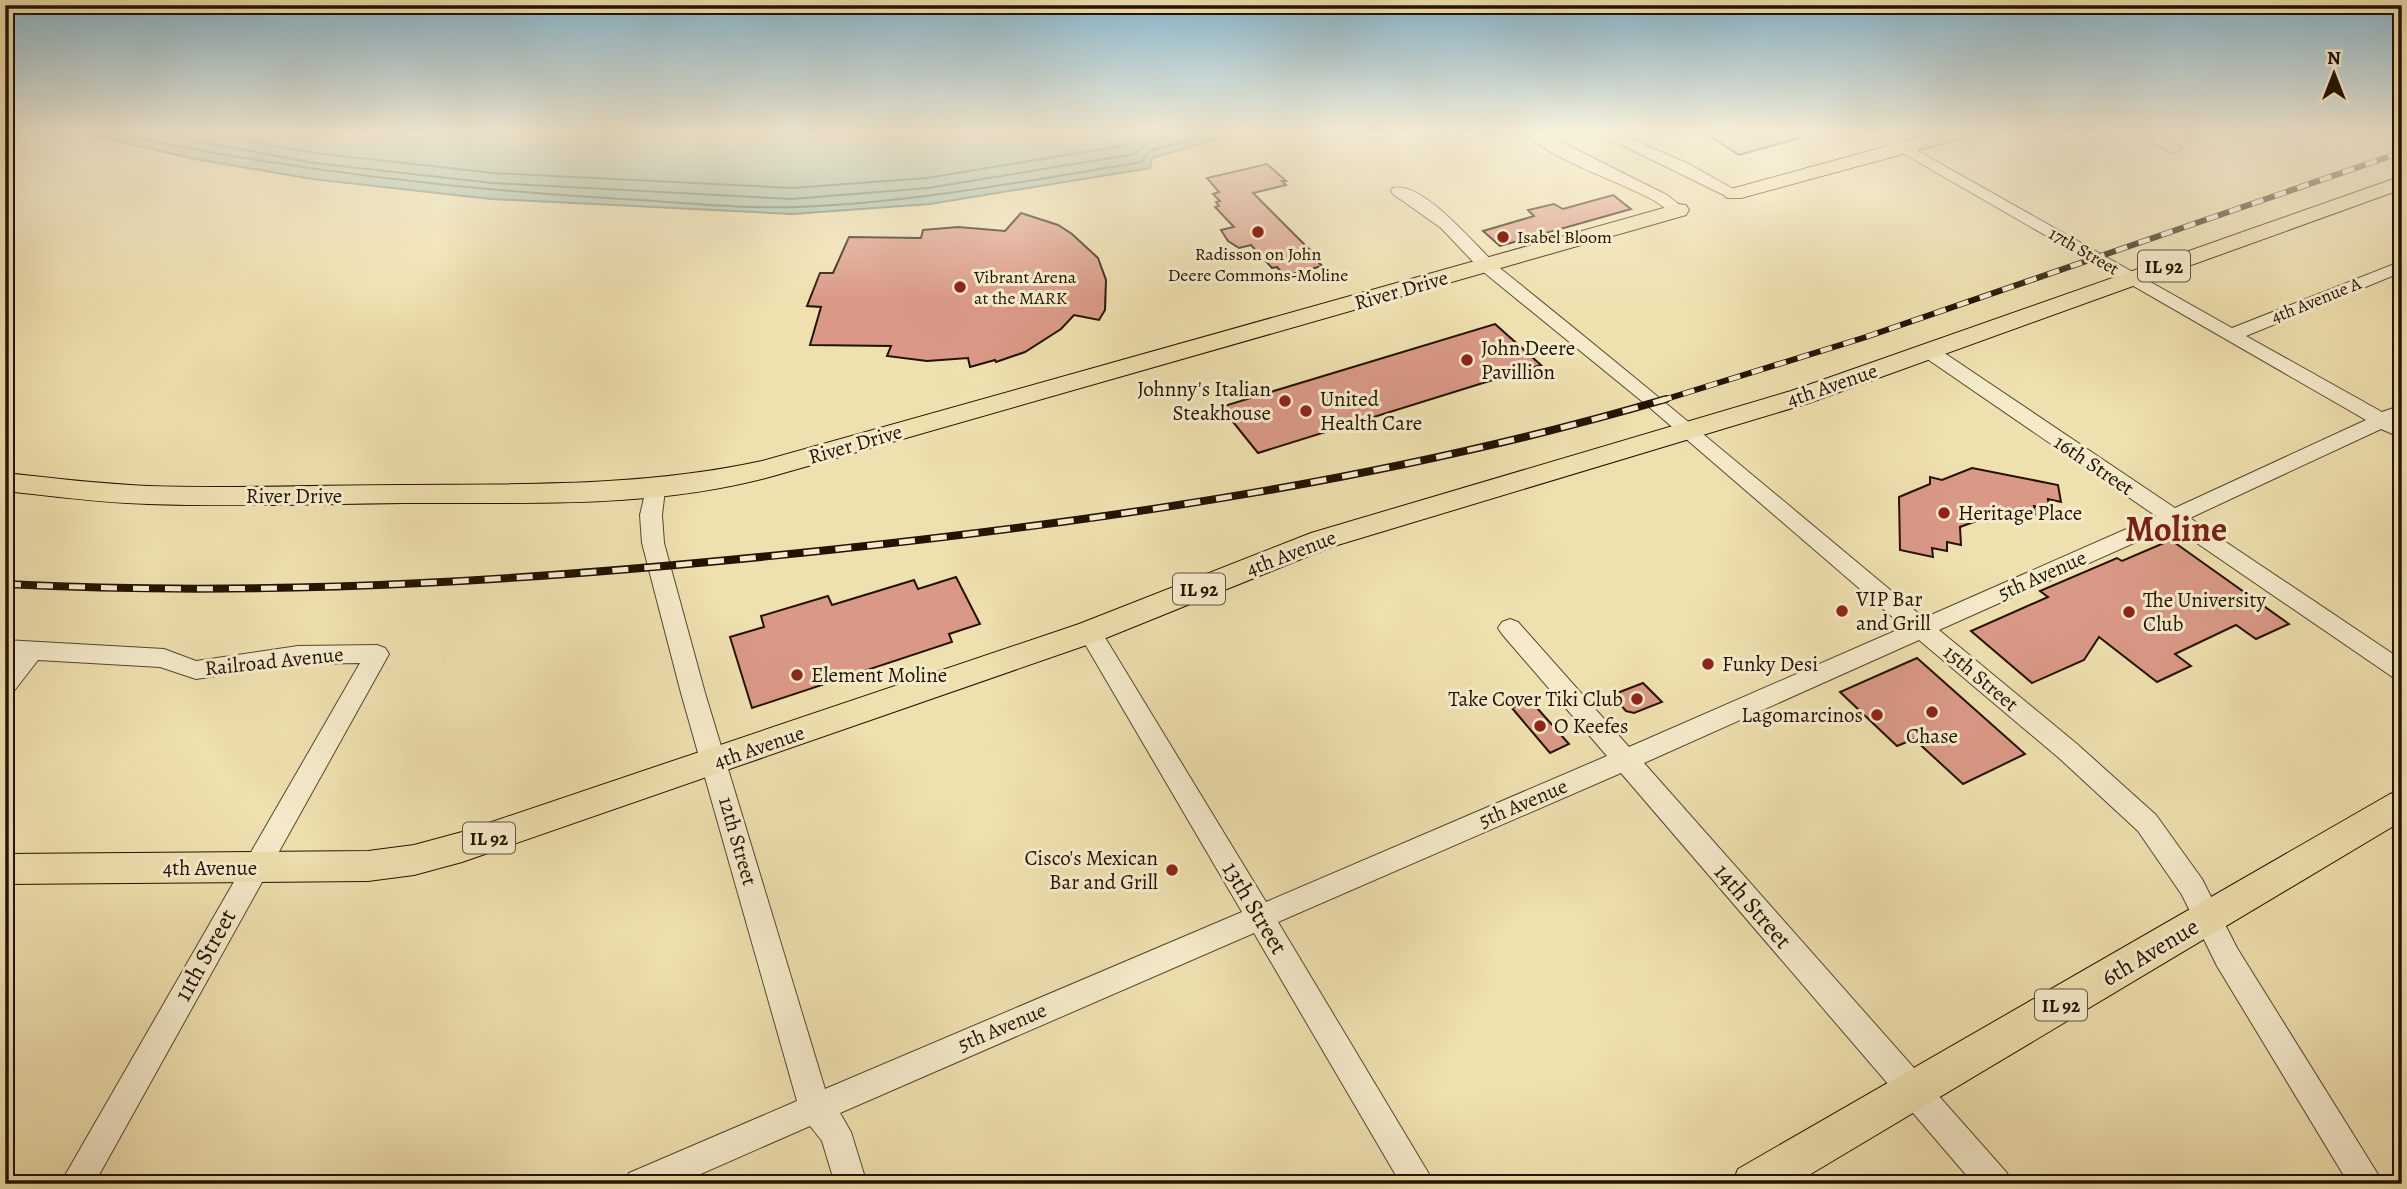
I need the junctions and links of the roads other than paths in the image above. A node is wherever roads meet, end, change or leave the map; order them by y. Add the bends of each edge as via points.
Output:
1 (1642, 188) edge
2 (1724, 188) edge
3 (1755, 188) edge
4 (1972, 188) edge
5 (2384, 188) edge
6 (1734, 194) joint
7 (1678, 210) joint
8 (1487, 266) junction
9 (2402, 266) edge
10 (2129, 278) junction
11 (2231, 335) junction
12 (1927, 350) junction
13 (2402, 411) edge
14 (2380, 420) junction
15 (1688, 430) junction
16 (2402, 432) edge
17 (5, 482) edge
18 (654, 490) junction
19 (2172, 517) junction
20 (1510, 628) dead end
21 (1922, 628) junction
22 (1090, 632) junction
23 (5, 649) edge
24 (32, 651) junction
25 (377, 654) joint
26 (2402, 673) edge
27 (5, 684) edge
28 (1625, 760) junction
29 (715, 762) junction
30 (2402, 804) edge
31 (254, 867) junction
32 (5, 869) edge
33 (1260, 916) junction
34 (2207, 917) junction
35 (1914, 1091) junction
36 (815, 1108) junction
37 (76, 1184) edge
38 (640, 1184) edge
39 (851, 1184) edge
40 (1419, 1184) edge
41 (1753, 1184) edge
42 (1996, 1184) edge
43 (2368, 1184) edge

1 - 7 street
2 - 6 street
3 - 6 main road
4 - 10 street, 17th Street
5 - 10 main road, 4th Avenue / IL 92
7 - 8 main road, River Drive
8 - 8 street, 15th Street via 1421,203 1399,191 1419,221 1455,253
8 - 15 street, 15th Street
8 - 18 main road, River Drive via 763,470
9 - 11 street, 4th Avenue A
10 - 11 street, 17th Street
10 - 12 main road, 4th Avenue / IL 92
11 - 14 street, 17th Street
12 - 15 main road, 4th Avenue / IL 92 via 1800,397
12 - 19 street, 16th Street
13 - 14 street, 5th Avenue
14 - 16 street, 17th Street
14 - 19 street, 5th Avenue
15 - 21 street, 15th Street
15 - 22 main road, 4th Avenue / IL 92 via 1333,536
17 - 18 main road, River Drive via 230,496 573,496
18 - 29 street, 12th Street via 653,542
19 - 21 street, 5th Avenue
19 - 26 street, 16th Street
20 - 28 street, 14th Street
21 - 28 street, 5th Avenue
21 - 34 street, 15th Street via 2147,823
22 - 29 main road, 4th Avenue / IL 92
22 - 33 street, 13th Street
23 - 24 street, Railroad Avenue
24 - 25 street, Railroad Avenue via 164,658 197,670 298,655
24 - 27 street
25 - 31 street, 11th Street
28 - 33 street, 5th Avenue
28 - 35 street, 14th Street
29 - 31 main road, 4th Avenue / IL 92 via 414,860 368,866
29 - 36 street, 12th Street
30 - 34 main road, 6th Avenue / IL 92
31 - 32 main road, 4th Avenue / IL 92
31 - 37 street, 11th Street
33 - 36 street, 5th Avenue
33 - 40 street, 13th Street
34 - 35 main road, 6th Avenue / IL 92
34 - 43 street, 15th Street via 2271,1031
35 - 41 main road, 6th Avenue / IL 92
35 - 42 street, 14th Street
36 - 38 street, 5th Avenue
36 - 39 street, 12th Street via 835,1132

